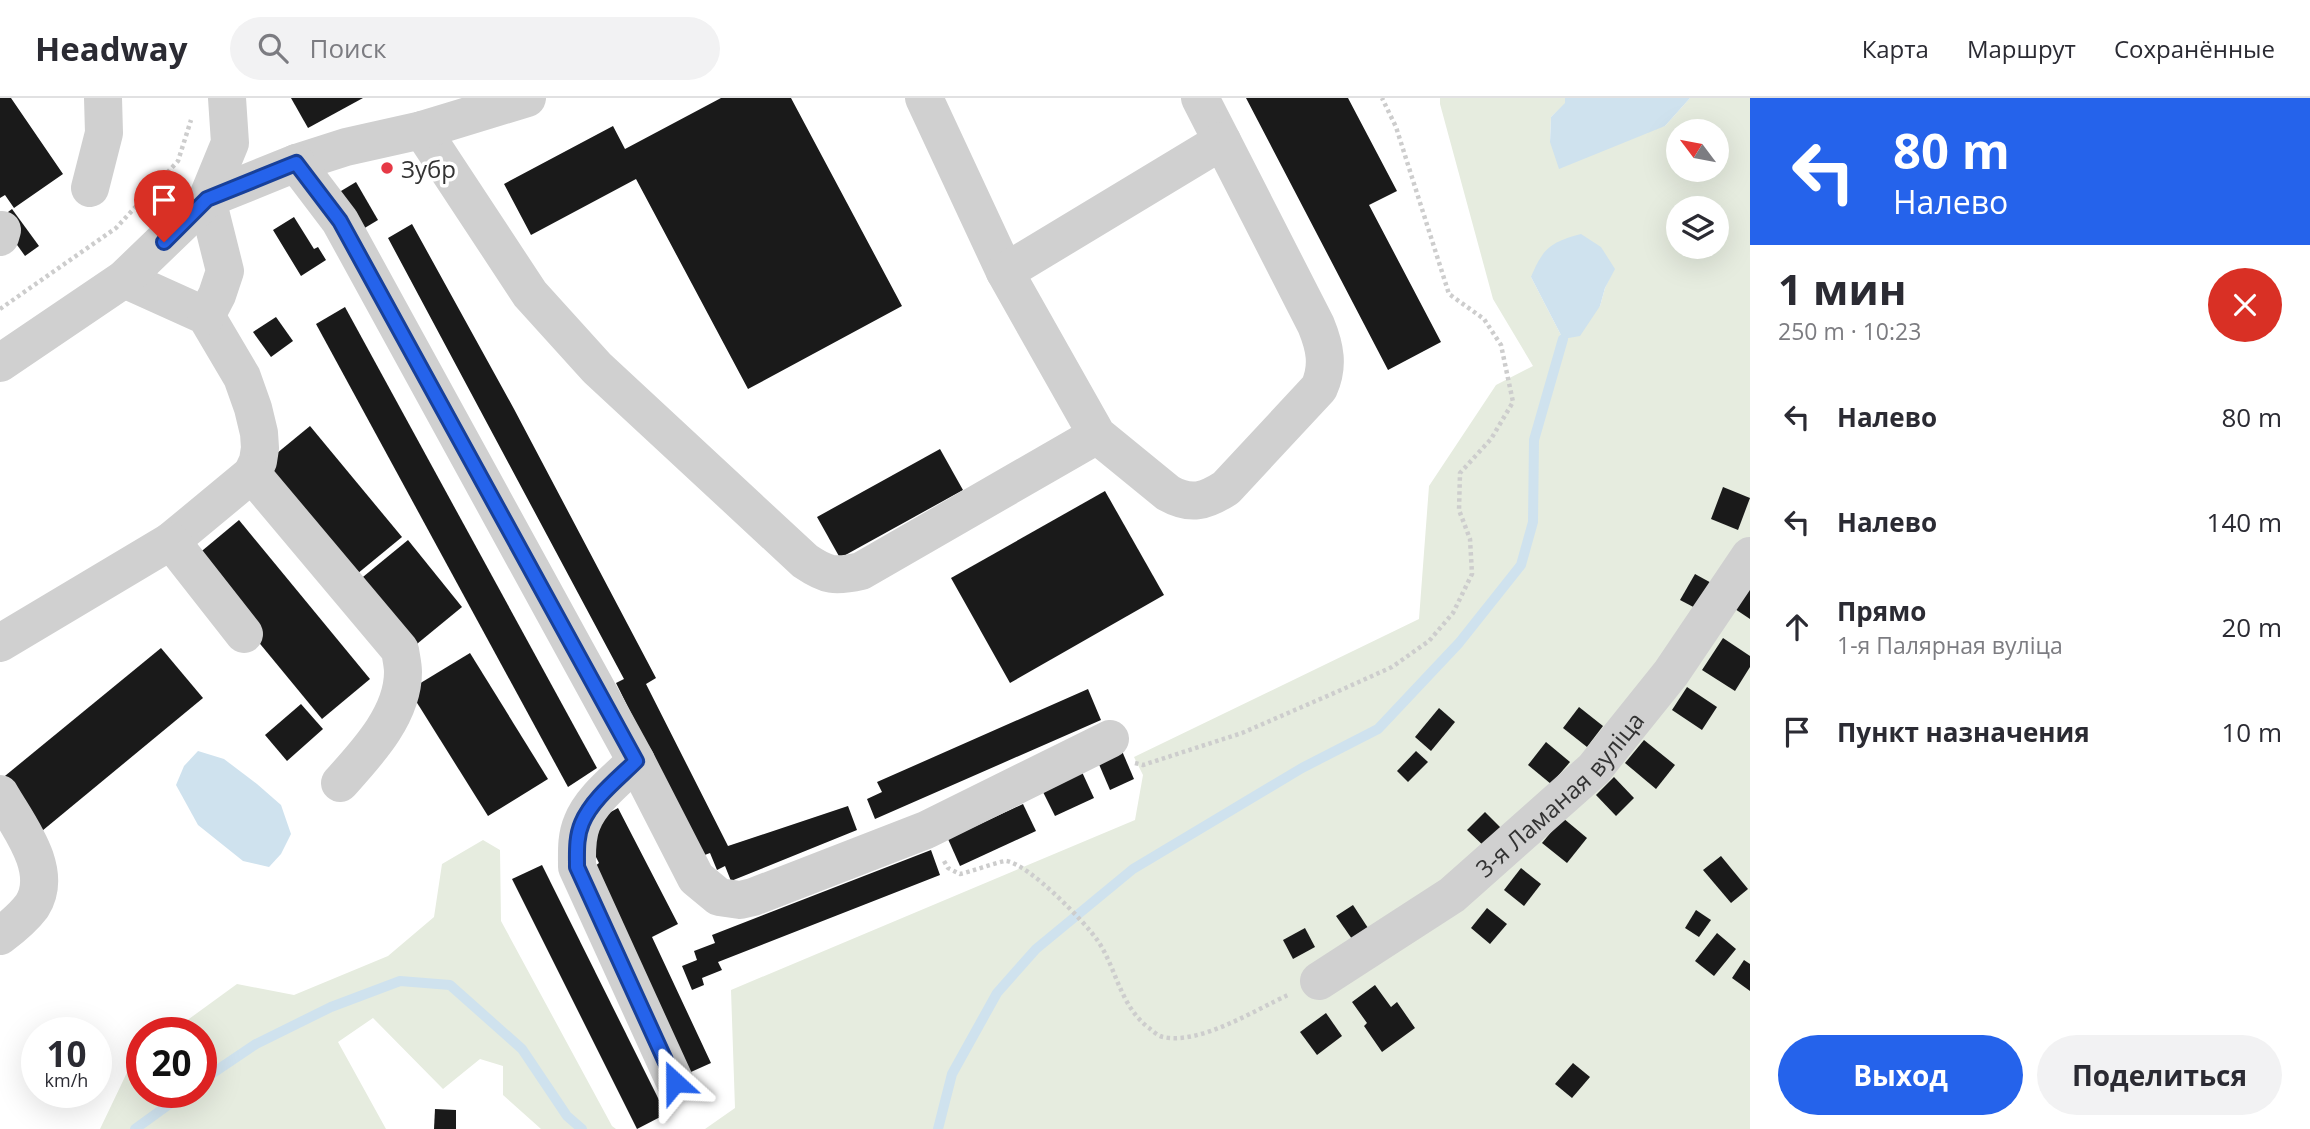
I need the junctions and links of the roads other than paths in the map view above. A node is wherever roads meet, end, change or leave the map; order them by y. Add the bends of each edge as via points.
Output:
1 (103, 98) edge
2 (527, 98) edge
3 (924, 98) edge
4 (1200, 98) edge
5 (211, 105) edge
6 (422, 130) junction
7 (1222, 142) junction
8 (296, 163) junction
9 (90, 188) dead end
10 (207, 199) junction
11 (1005, 272) junction
12 (124, 279) junction
13 (206, 316) junction
14 (0, 363) edge
15 (1097, 435) junction
16 (252, 474) junction
17 (172, 541) junction
18 (1750, 556) edge
19 (244, 634) dead end
20 (0, 643) edge
21 (1121, 751) road end
22 (636, 761) junction
23 (340, 783) dead end
24 (0, 794) edge
25 (0, 936) edge
26 (1319, 981) road end
27 (675, 1082) dead end

1 - 9 street via 104,133
2 - 6 street
3 - 11 street
4 - 7 street
5 - 10 street via 230,143
6 - 8 street
6 - 15 street via 530,294 597,368 823,573 842,576 861,571
7 - 11 street
7 - 15 street via 1316,325 1325,374 1319,388 1226,488 1208,499 1180,500
8 - 10 street
8 - 22 street via 340,221
10 - 12 street
10 - 13 street via 225,271
11 - 15 street
12 - 13 street
12 - 14 street
13 - 16 street via 242,377 253,408 260,448
16 - 17 street
16 - 23 street via 400,650 403,673 390,717 373,746
17 - 19 street
17 - 20 street
18 - 26 street, 3-я Ламаная вуліца via 1671,673 1594,769 1452,895
21 - 22 street via 740,900 719,897 696,878
22 - 27 street via 582,822 577,867
24 - 25 street via 32,850 38,889 21,920

